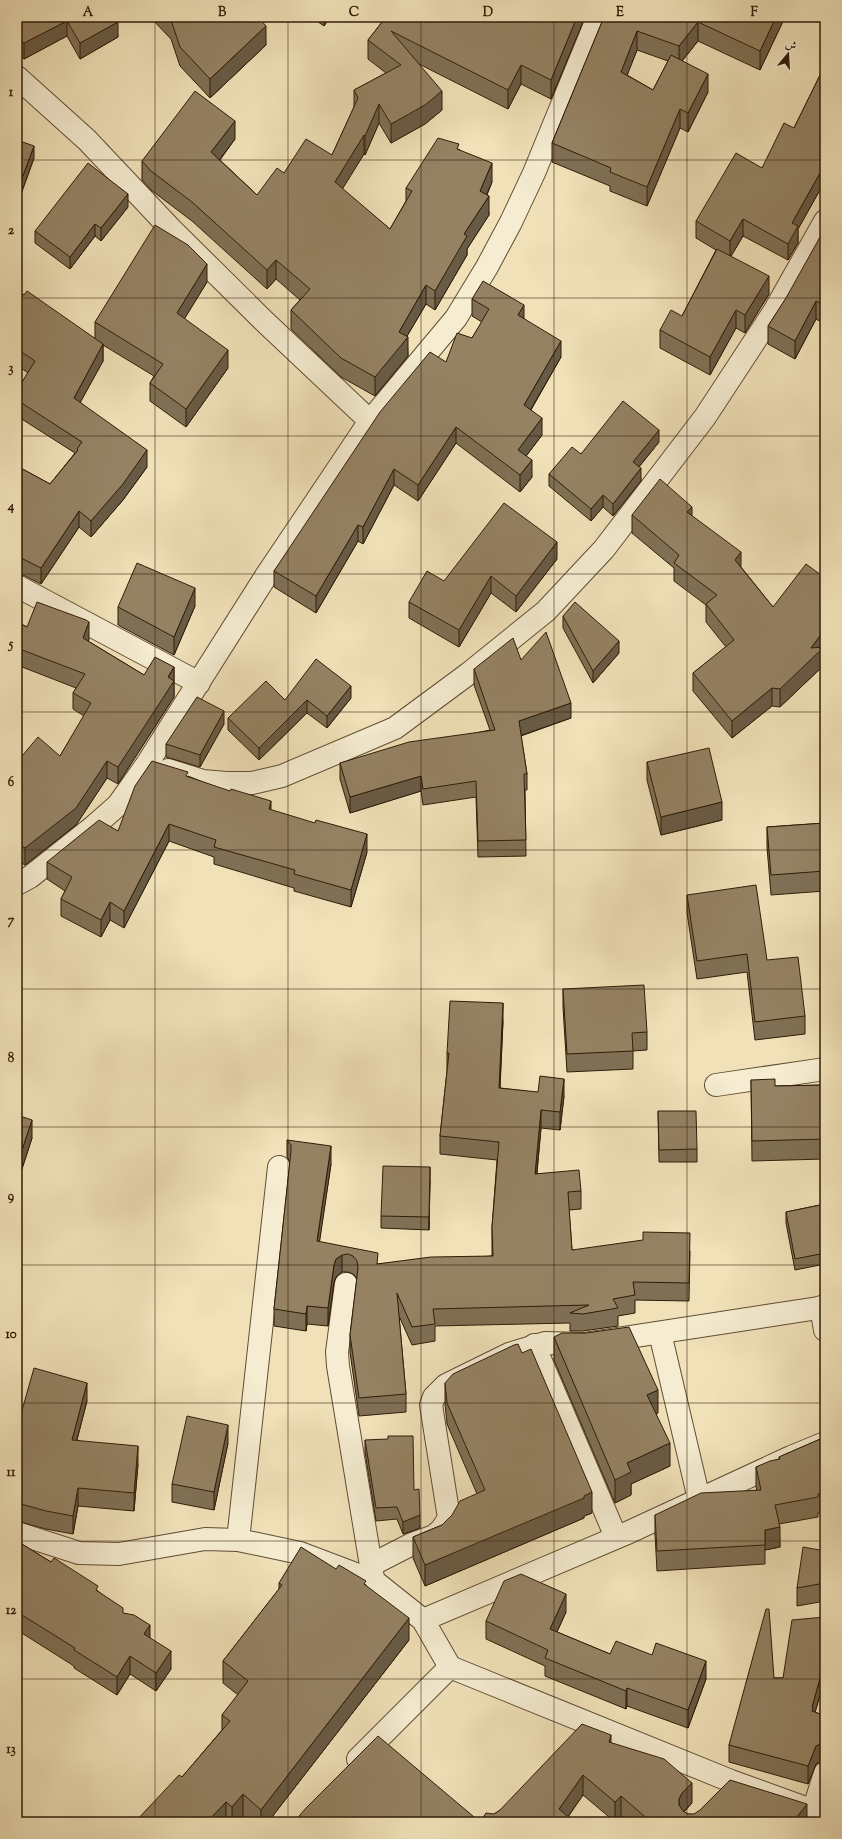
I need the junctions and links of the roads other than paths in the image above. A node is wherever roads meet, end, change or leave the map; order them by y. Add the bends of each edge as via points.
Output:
1 (598, 17) edge
2 (17, 76) edge
3 (825, 221) edge
4 (370, 420) junction
5 (17, 586) edge
6 (199, 683) junction
7 (148, 764) junction
8 (17, 884) edge
9 (825, 1069) edge
10 (716, 1085) dead end
11 (279, 1167) dead end
12 (346, 1284) dead end
13 (823, 1307) edge
14 (825, 1330) edge
15 (660, 1333) junction
16 (534, 1345) junction
17 (825, 1443) edge
18 (699, 1499) junction
19 (17, 1533) edge
20 (616, 1537) junction
21 (238, 1540) junction
22 (372, 1573) junction
23 (428, 1630) junction
24 (450, 1667) junction
25 (586, 1722) junction
26 (570, 1739) edge
27 (344, 1772) edge
28 (825, 1773) edge
29 (731, 1781) junction
30 (716, 1797) edge
31 (819, 1813) edge

1 - 4 street via 534,173 487,267 456,318
2 - 4 street via 87,140 171,230
3 - 7 street via 775,310 705,417 604,549 546,611 474,669 395,728 282,776 252,783 203,781
4 - 6 street via 266,576
5 - 6 street
6 - 7 street
7 - 8 street via 118,805
9 - 10 street
11 - 21 street
12 - 22 street via 337,1352 338,1366
13 - 14 street
13 - 15 street
15 - 16 street via 584,1344
15 - 18 street
16 - 20 street
16 - 22 street via 446,1385 434,1397 431,1405 449,1518 434,1536 412,1544
17 - 18 street
18 - 20 street
19 - 21 street via 79,1553 119,1554 205,1539
20 - 23 street via 450,1609
21 - 22 street via 300,1553
22 - 23 street
23 - 24 street
24 - 25 street
24 - 27 street
25 - 26 street
25 - 29 street
28 - 31 street
29 - 30 street
29 - 31 street

